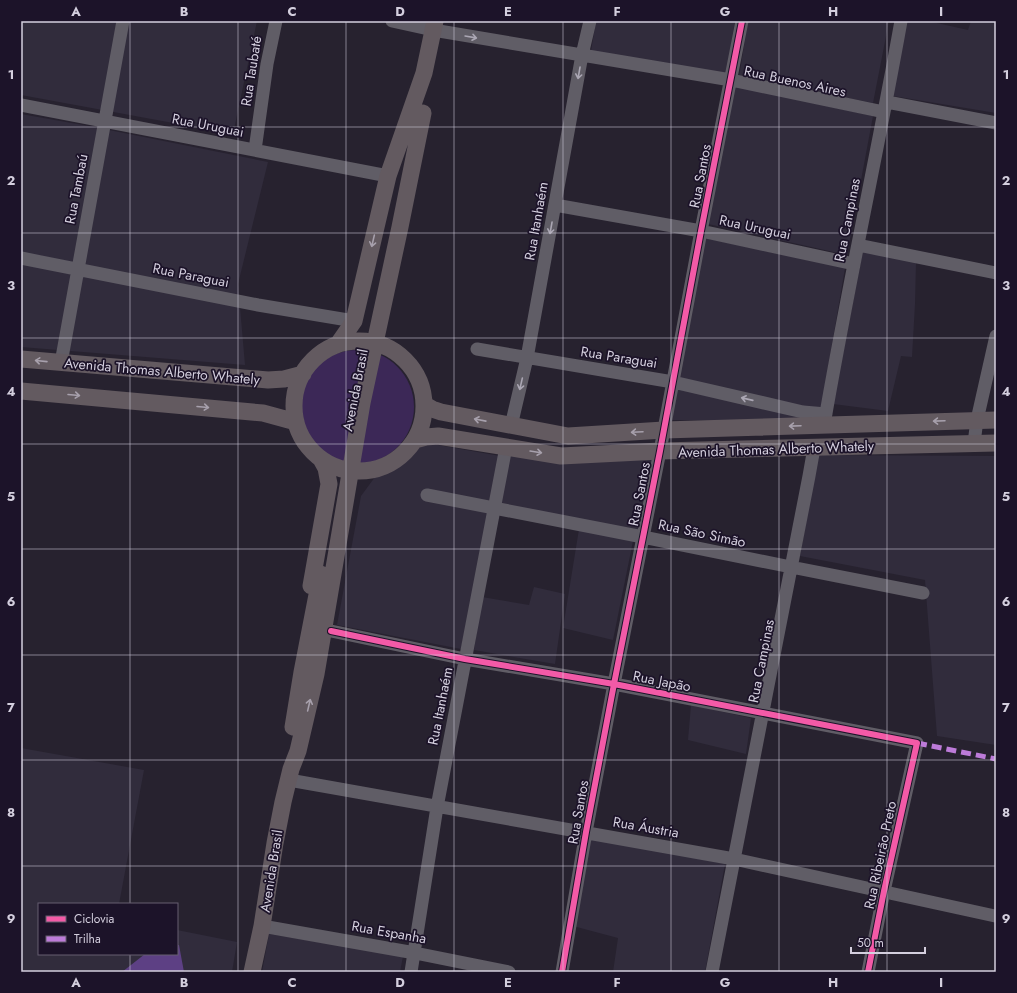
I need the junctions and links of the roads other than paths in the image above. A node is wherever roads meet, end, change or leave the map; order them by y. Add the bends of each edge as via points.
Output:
1 (123, 21) edge
2 (276, 21) edge
3 (392, 21) edge
4 (590, 21) edge
5 (742, 21) edge
6 (901, 21) edge
7 (434, 26) edge
8 (582, 56) junction
9 (731, 80) junction
10 (21, 105) edge
11 (886, 107) junction
12 (417, 111) junction
13 (105, 122) junction
14 (996, 123) edge
15 (255, 150) junction
16 (388, 176) junction
17 (555, 205) junction
18 (701, 231) junction
19 (858, 245) junction
20 (21, 258) edge
21 (854, 264) junction
22 (77, 270) junction
23 (996, 273) edge
24 (354, 321) junction
25 (996, 336) edge
26 (338, 344) junction
27 (387, 347) junction
28 (477, 349) dead end
29 (527, 358) junction
30 (21, 359) edge
31 (61, 363) junction
32 (302, 374) junction
33 (673, 382) junction
34 (21, 391) edge
35 (425, 405) junction
36 (825, 420) junction
37 (978, 420) junction
38 (996, 420) edge
39 (296, 422) junction
40 (511, 426) junction
41 (664, 430) junction
42 (415, 440) junction
43 (974, 443) junction
44 (996, 443) edge
45 (506, 447) junction
46 (814, 448) junction
47 (660, 451) junction
48 (321, 459) junction
49 (387, 465) junction
50 (427, 495) dead end
51 (495, 509) junction
52 (643, 537) junction
53 (791, 568) junction
54 (923, 593) dead end
55 (332, 631) junction
56 (465, 659) junction
57 (309, 673) junction
58 (614, 684) junction
59 (763, 713) junction
60 (917, 743) joint
61 (290, 775) junction
62 (437, 807) junction
63 (586, 832) junction
64 (734, 859) junction
65 (884, 891) junction
66 (995, 916) dead end
67 (262, 926) junction
68 (415, 953) junction
69 (252, 972) edge
70 (411, 972) edge
71 (510, 972) edge
72 (562, 972) edge
73 (712, 972) edge
74 (868, 972) edge

1 - 13 street, Rua Tambaú
2 - 15 street, Rua Taubaté
3 - 7 street, Rua Buenos Aires
4 - 8 street, Rua Itanhaém
5 - 9 street, Rua Santos
6 - 11 street, Rua Campinas
7 -> 8 street, Rua Buenos Aires
7 - 12 main road, Avenida Brasil
8 - 9 street, Rua Buenos Aires
8 -> 17 street, Rua Itanhaém
9 - 11 street, Rua Buenos Aires
9 - 18 street, Rua Santos
10 - 13 street, Rua Uruguai
11 - 14 street, Rua Buenos Aires
11 - 19 street, Rua Campinas
12 - 16 main road, Avenida Brasil
12 - 27 main road, Avenida Brasil via 420,152 386,335
12 - 57 main road, Avenida Brasil
13 - 15 street, Rua Uruguai
13 - 22 street, Rua Tambaú
15 - 16 street, Rua Uruguai
16 -> 24 main road, Avenida Brasil
17 - 18 street, Rua Uruguai
17 -> 29 street, Rua Itanhaém
18 - 21 street, Rua Uruguai
18 - 33 street, Rua Santos
19 - 21 street, Rua Campinas
19 - 23 street
20 - 22 street, Rua Paraguai
21 - 36 street, Rua Campinas
22 - 24 street, Rua Paraguai
22 - 31 street, Rua Tambaú
24 - 26 main road, Avenida Brasil
25 - 37 street
26 - 27 main road via 370,342
26 - 32 main road via 324,351
27 - 35 main road via 402,357 414,370 422,387
28 - 29 street, Rua Paraguai
29 - 33 street, Rua Paraguai
29 -> 40 street, Rua Itanhaém
31 -> 30 main road, Avenida Thomas Alberto Whately
31 - 32 main road, Avenida Thomas Alberto Whately via 268,380
32 - 39 main road via 296,389
36 -> 33 street, Rua Paraguai via 804,412
33 - 41 street, Rua Santos
34 -> 39 main road via 263,413
40 -> 35 main road, Avenida Thomas Alberto Whately via 441,412
35 - 42 main road via 422,423
37 -> 36 main road, Avenida Thomas Alberto Whately
36 -> 41 main road, Avenida Thomas Alberto Whately
37 - 38 main road, Avenida Thomas Alberto Whately
37 - 43 street
39 - 48 main road via 301,436
41 -> 40 main road, Avenida Thomas Alberto Whately via 568,436
41 - 47 street, Rua Santos
42 - 45 main road, Avenida Thomas Alberto Whately via 438,436
42 - 49 main road via 403,455
43 - 44 main road, Avenida Thomas Alberto Whately
43 - 46 main road, Avenida Thomas Alberto Whately
45 -> 47 main road, Avenida Thomas Alberto Whately via 561,456
45 - 51 street, Rua Itanhaém
46 - 47 main road, Avenida Thomas Alberto Whately
46 - 53 street, Rua Campinas
47 - 52 street, Rua Santos
48 - 49 main road via 336,467 353,471
48 - 57 main road, Avenida Brasil via 326,468 329,484 303,631
49 - 55 main road, Avenida Brasil via 365,477 354,495
50 - 51 street, Rua São Simão
51 - 52 street, Rua São Simão
51 - 56 street, Rua Itanhaém
52 - 53 street, Rua São Simão
52 - 58 street, Rua Santos
53 - 54 street, Rua São Simão
53 - 59 street, Rua Campinas
55 - 56 street, Rua Japão
55 - 57 main road, Avenida Brasil
56 - 58 street, Rua Japão
56 - 62 street, Rua Itanhaém
57 - 61 main road, Avenida Brasil via 290,751
58 - 59 street, Rua Japão
58 - 63 street, Rua Santos
59 - 60 street, Rua Japão
59 - 64 street, Rua Campinas
60 - 65 street, Rua Ribeirão Preto
61 - 62 street, Rua Áustria
61 - 67 main road, Avenida Brasil via 275,843
62 - 63 street, Rua Áustria
62 - 68 street, Rua Itanhaém
63 - 64 street, Rua Áustria
63 - 72 street, Rua Santos
64 - 65 street, Rua Áustria
64 - 73 street, Rua Campinas
65 - 66 street, Rua Áustria
65 - 74 street, Rua Ribeirão Preto
67 - 68 street, Rua Espanha
67 - 69 main road, Avenida Brasil
68 - 70 street, Rua Itanhaém
68 - 71 street, Rua Espanha

